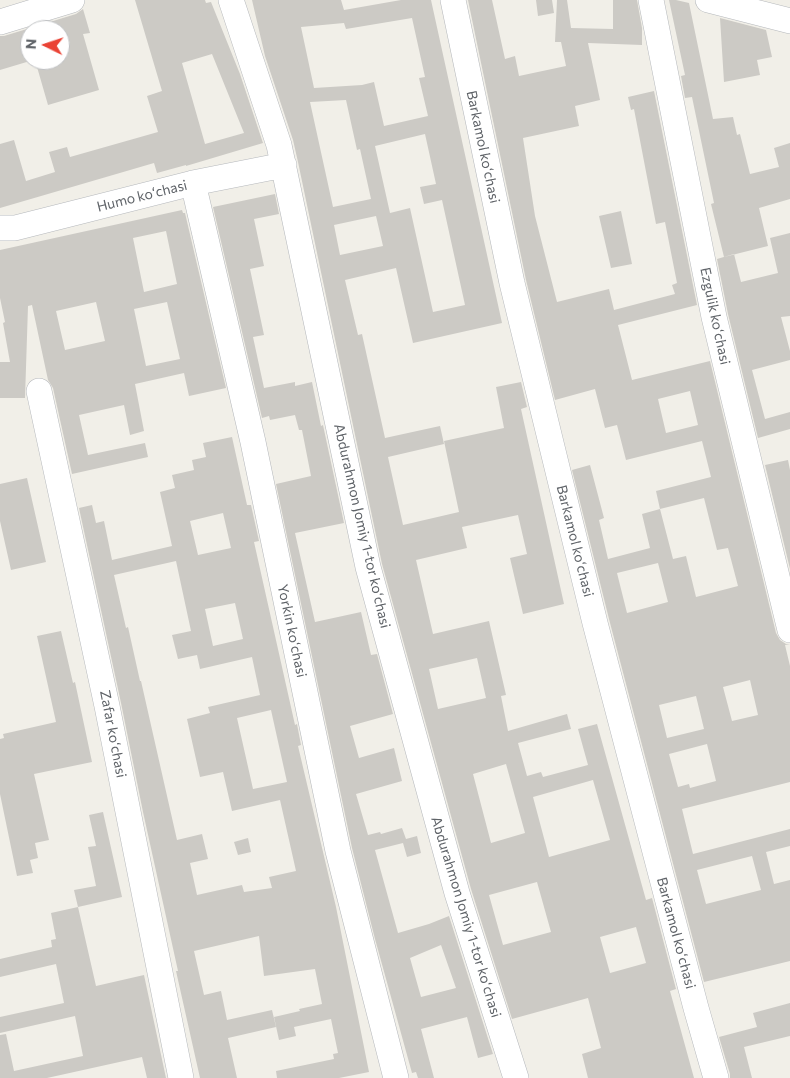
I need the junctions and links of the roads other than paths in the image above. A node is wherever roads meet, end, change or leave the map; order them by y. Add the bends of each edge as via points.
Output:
1 (72, 0) edge
2 (231, 0) edge
3 (453, 0) edge
4 (651, 0) edge
5 (708, 0) edge
6 (790, 21) edge
7 (0, 22) edge
8 (284, 165) junction
9 (193, 184) junction
10 (0, 228) edge
11 (39, 391) dead end
12 (790, 630) edge
13 (181, 1078) edge
14 (396, 1078) edge
15 (516, 1078) edge
16 (716, 1078) edge

1 - 7 street
2 - 8 street, Abdurahmon Jomiy 1-tor koʻchasi
3 - 16 street, Barkamol koʻchasi via 512,283 595,623
4 - 12 street, Ezgulik koʻchasi via 714,317
5 - 6 street
8 - 9 street, Humo koʻchasi
8 - 15 street, Abdurahmon Jomiy 1-tor koʻchasi via 368,567 457,893
9 - 10 street, Humo koʻchasi via 15,228
9 - 14 street, Yorkin koʻchasi via 253,442 338,851
11 - 13 street, Zafar koʻchasi via 107,706

